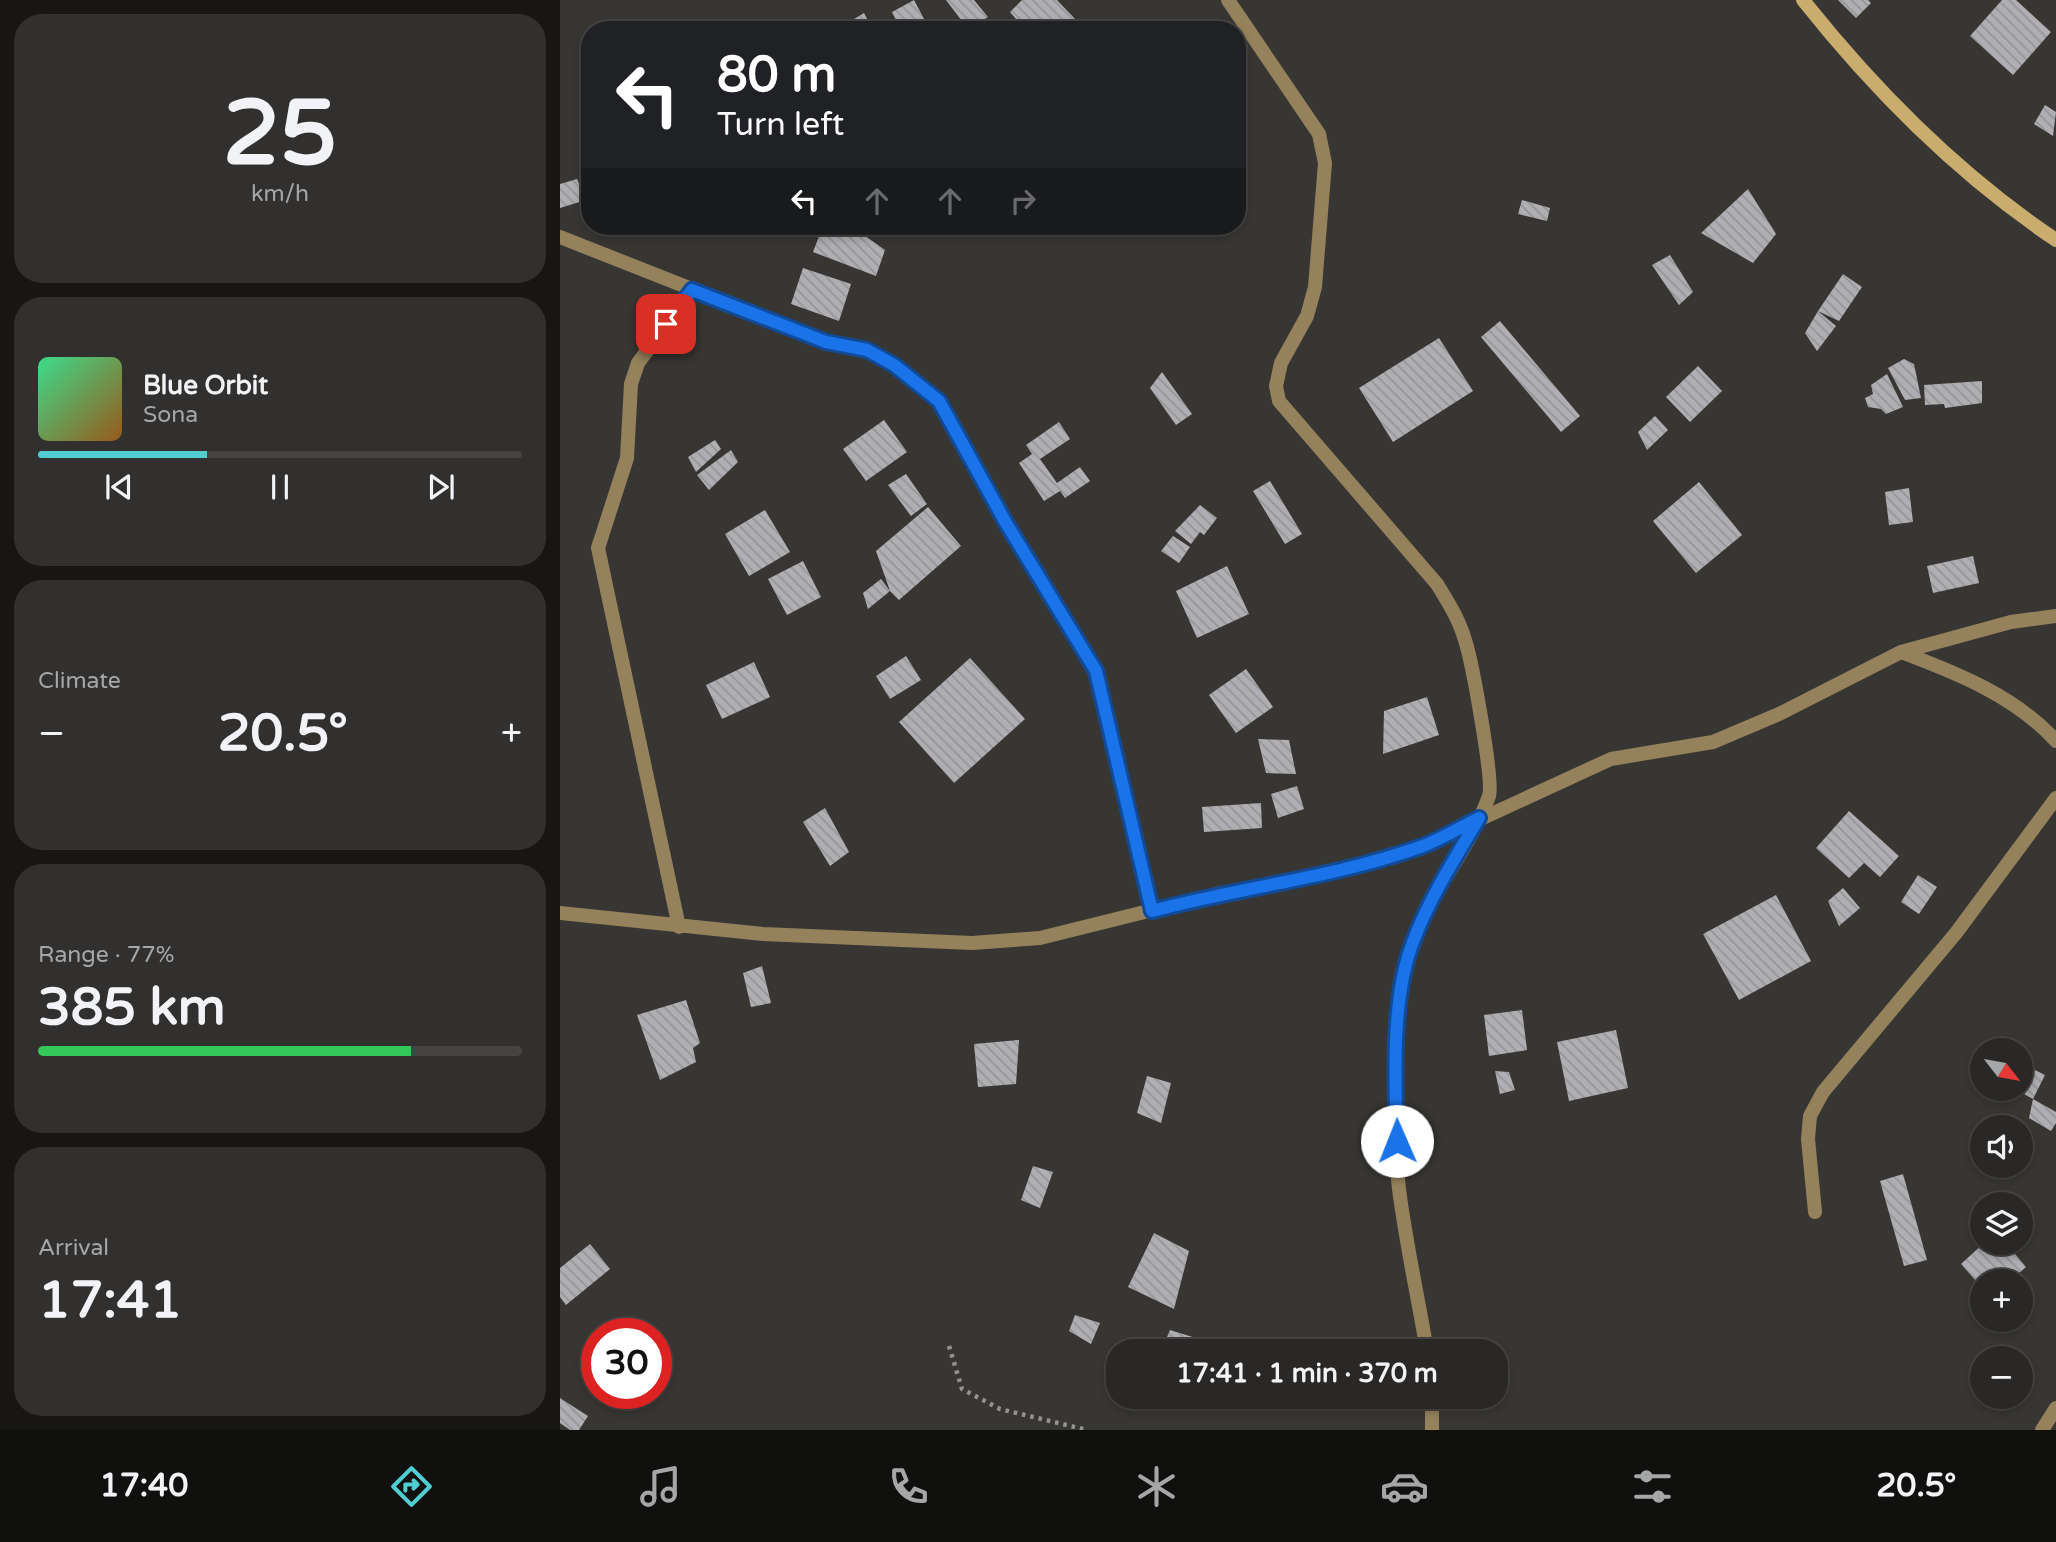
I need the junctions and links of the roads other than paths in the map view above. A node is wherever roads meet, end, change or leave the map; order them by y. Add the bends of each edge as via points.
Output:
1 (1228, 0) edge
2 (1804, 0) edge
3 (1242, 21) edge
4 (1246, 27) edge
5 (560, 237) edge
6 (2056, 240) edge
7 (692, 290) junction
8 (2056, 616) edge
9 (1901, 652) junction
10 (2056, 741) edge
11 (2056, 798) edge
12 (1479, 818) junction
13 (1152, 911) junction
14 (560, 913) edge
15 (679, 927) junction
16 (1815, 1212) dead end
17 (1425, 1339) edge
18 (2056, 1408) edge
19 (1432, 1409) edge
20 (1432, 1430) edge
21 (2042, 1430) edge

1 - 3 street
2 - 6 street via 1834,39 1952,162
4 - 12 street via 1319,134 1325,163 1315,287 1307,316 1281,363 1276,386 1279,401 1437,584 1454,611 1466,641 1490,786
5 - 7 street
7 - 13 street via 826,342 867,350 939,401 1096,671
7 - 15 street via 638,363 631,384 627,458 598,548
8 - 9 street via 2011,622
9 - 10 street via 1957,673 2007,701 2037,720
9 - 12 street via 1713,742 1611,759
11 - 16 street via 1956,933 1823,1092 1810,1116 1808,1139
12 - 13 street via 1422,846 1317,876
12 - 17 street via 1412,943 1398,1029 1398,1186
13 - 15 street via 1040,939 972,943
14 - 15 street
18 - 21 street
19 - 20 street

